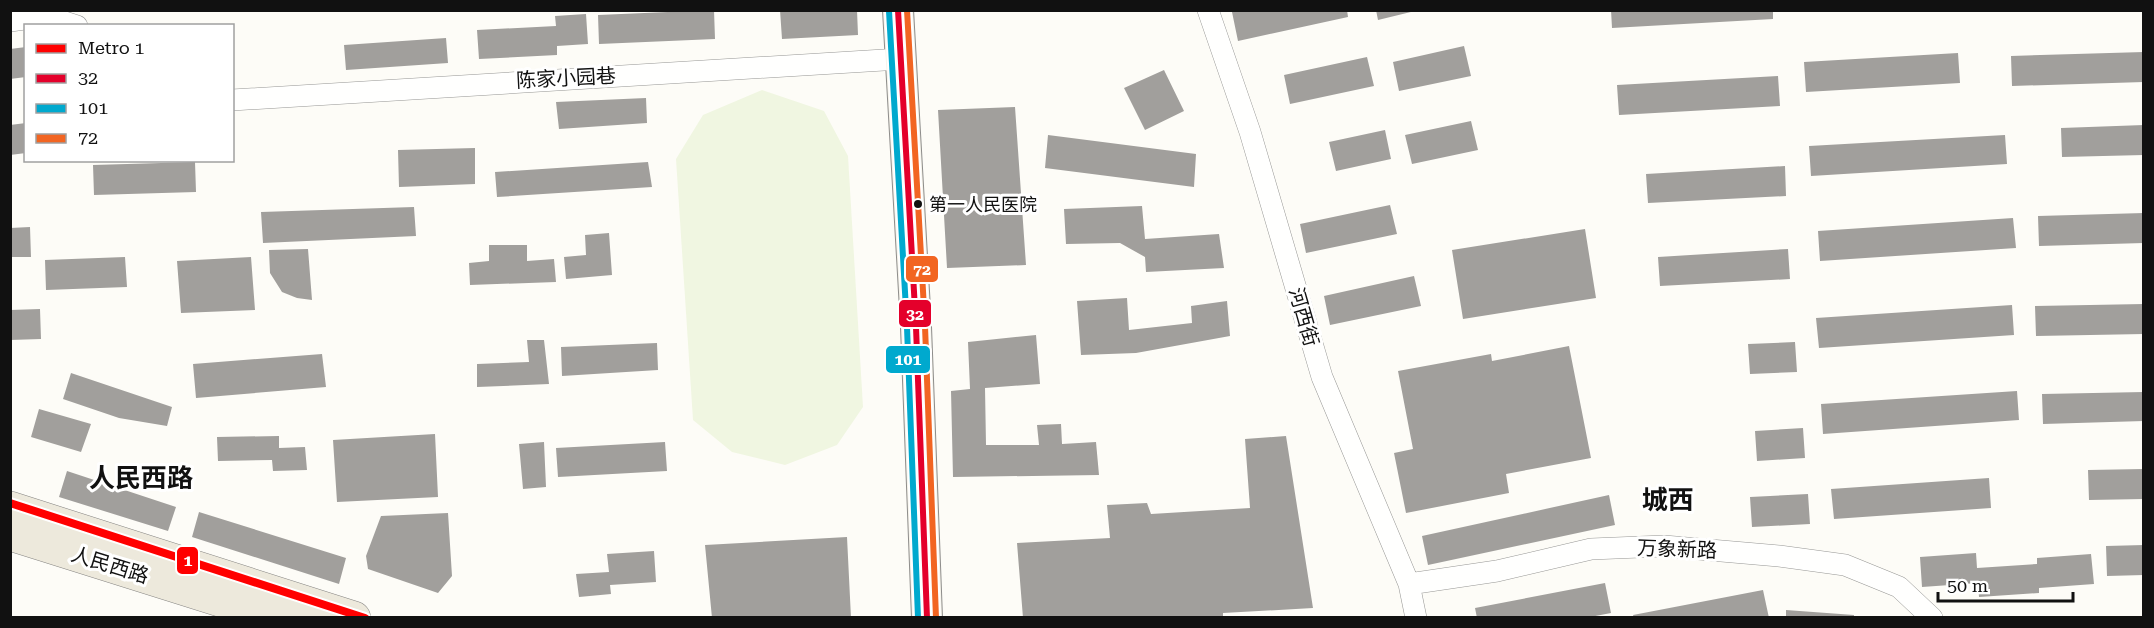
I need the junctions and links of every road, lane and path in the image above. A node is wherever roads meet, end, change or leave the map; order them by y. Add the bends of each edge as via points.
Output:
1 (898, 10) edge
2 (1208, 10) edge
3 (10, 21) edge
4 (71, 24) edge
5 (900, 59) junction
6 (234, 100) edge
7 (10, 508) edge
8 (10, 534) edge
9 (1409, 584) junction
10 (278, 618) edge
11 (354, 618) edge
12 (927, 618) edge
13 (1416, 618) edge
14 (1932, 618) edge

1 - 5 main road
2 - 9 street, 河西街 via 1250,132 1322,377
3 - 4 street via 46,16
5 - 6 street, 陈家小园巷
5 - 12 main road via 916,327
7 - 11 main road, 人民西路
8 - 10 main road, 人民西路
9 - 13 street, 河西街
9 - 14 street, 万象新路 via 1497,571 1591,549 1664,546 1845,565 1899,587

